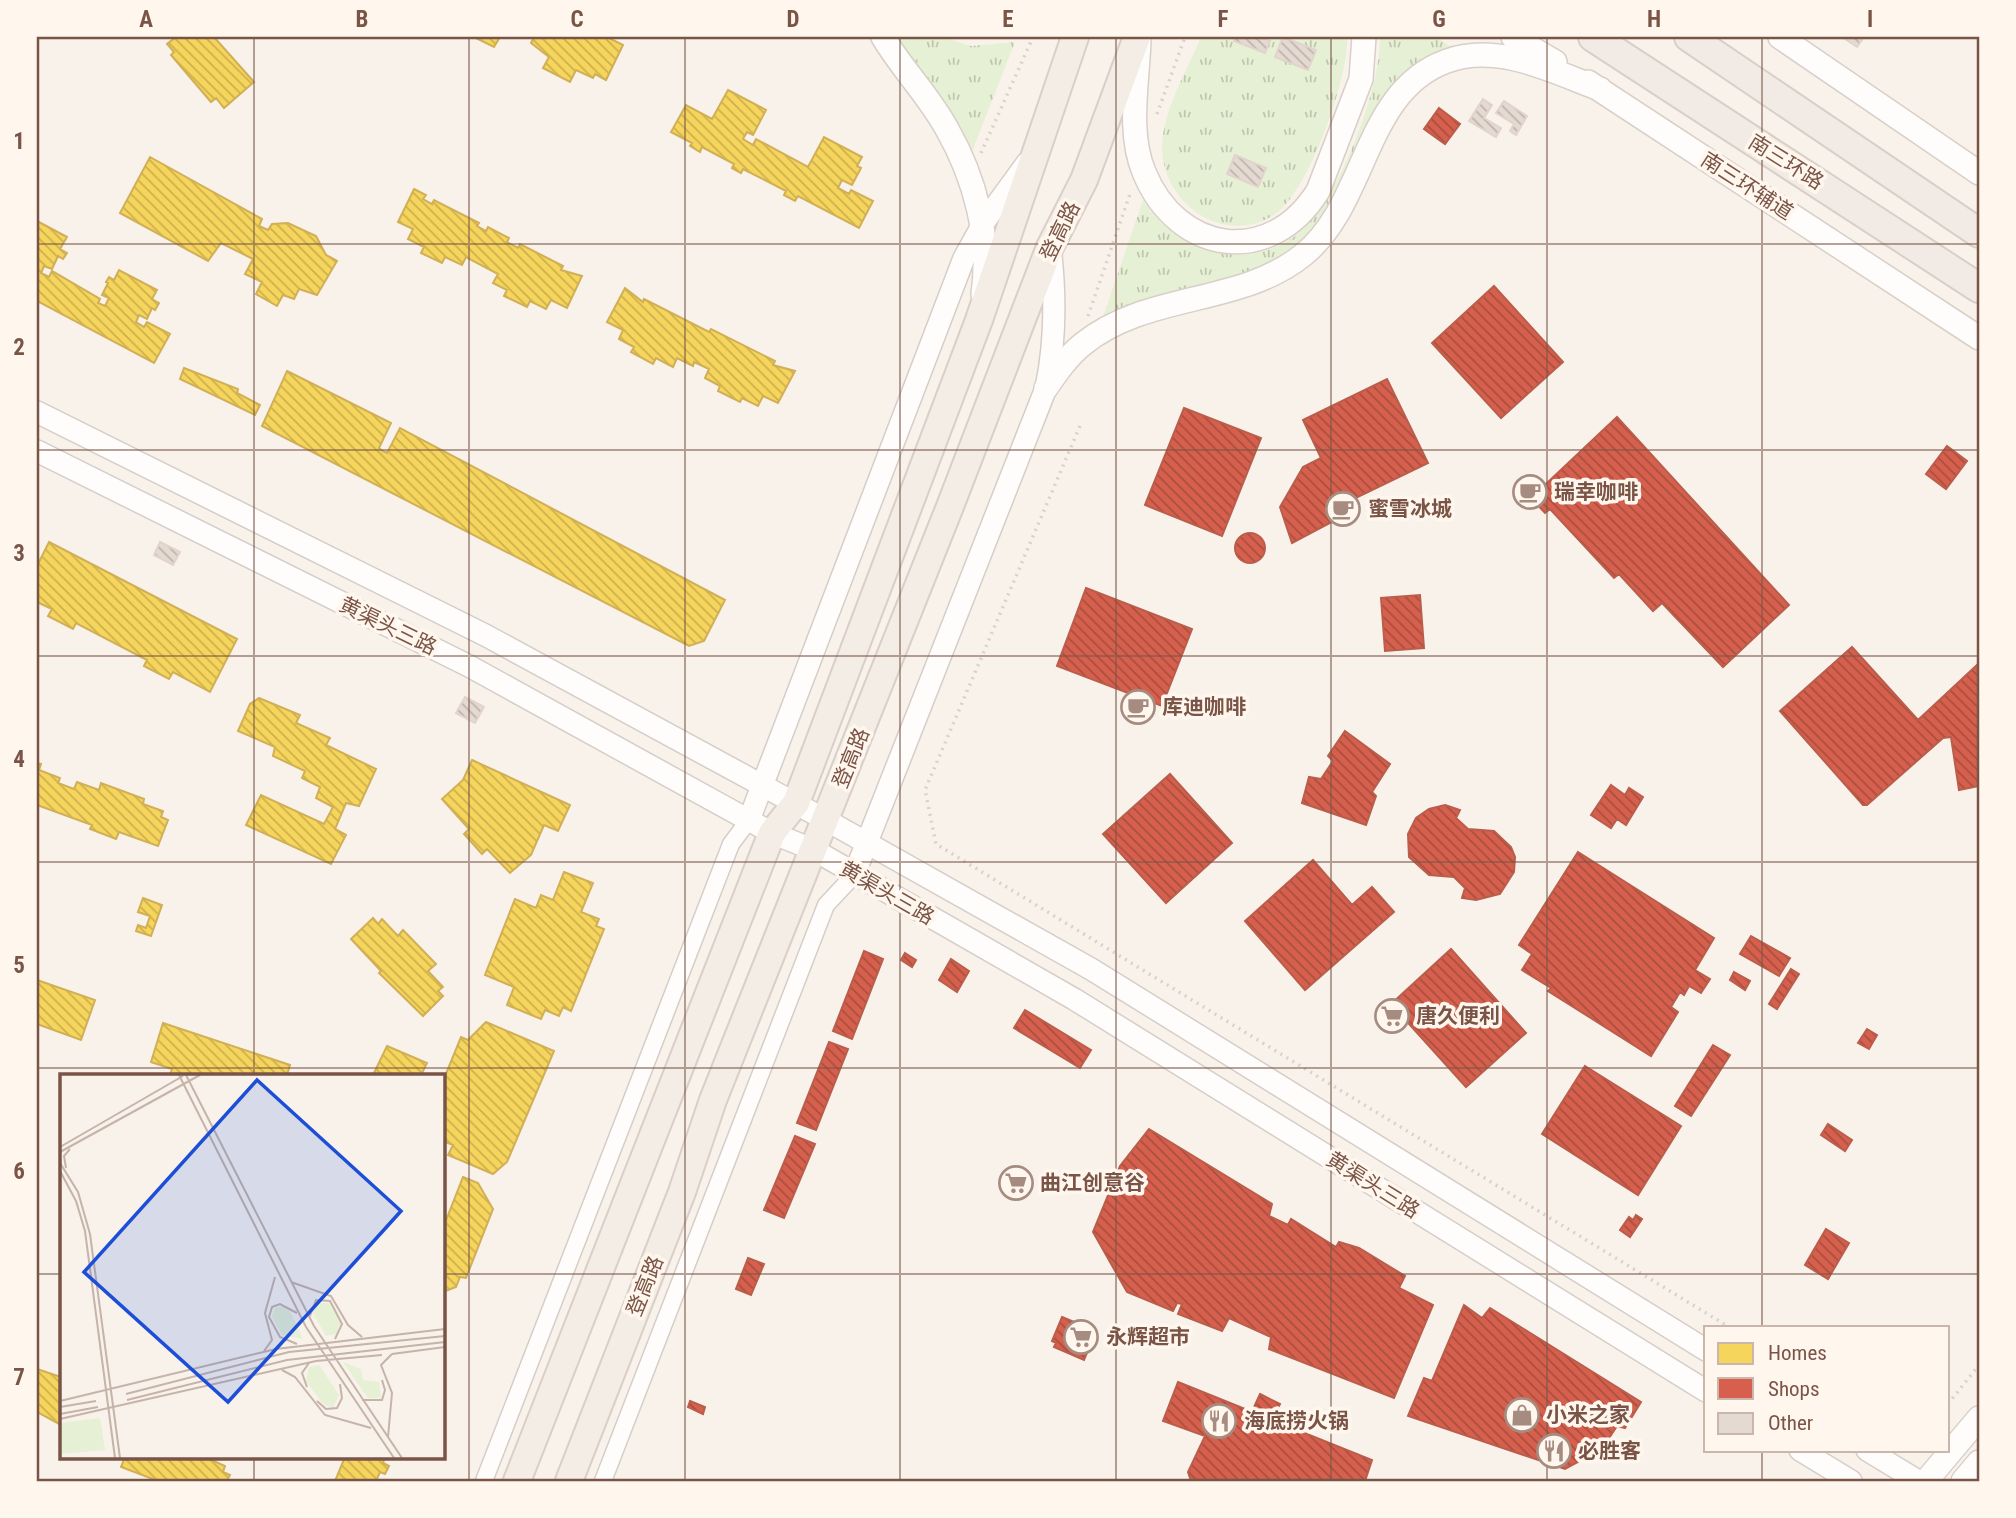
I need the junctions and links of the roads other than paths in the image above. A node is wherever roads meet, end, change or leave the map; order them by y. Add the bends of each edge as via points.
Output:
1 (883, 37) edge
2 (1075, 37) edge
3 (1138, 37) edge
4 (1364, 37) edge
5 (1513, 37) edge
6 (1593, 37) edge
7 (1689, 37) edge
8 (1780, 37) edge
9 (1601, 89) junction
10 (1037, 146) junction
11 (1979, 173) edge
12 (981, 227) junction
13 (1979, 233) edge
14 (1050, 247) junction
15 (1979, 288) edge
16 (979, 320) junction
17 (1979, 338) edge
18 (1046, 388) junction
19 (37, 412) edge
20 (37, 451) edge
21 (762, 785) junction
22 (796, 803) junction
23 (749, 820) junction
24 (826, 820) junction
25 (772, 833) junction
26 (867, 843) junction
27 (814, 850) junction
28 (854, 875) junction
29 (1704, 1349) edge
30 (1704, 1390) edge
31 (1979, 1418) edge
32 (1803, 1452) edge
33 (1870, 1452) edge
34 (1979, 1462) edge
35 (484, 1481) edge
36 (517, 1481) edge
37 (569, 1481) edge
38 (603, 1481) edge
39 (1851, 1481) edge
40 (1918, 1481) edge
41 (1926, 1481) edge
42 (1963, 1481) edge

1 - 12 main road via 947,128 970,180
2 - 10 main road, 登高路
3 - 4 main road via 1135,125 1144,173 1172,217 1213,241 1235,243 1276,232 1308,207 1361,79
3 - 14 main road, 登高路 via 1084,180
5 - 9 main road, 南三环辅道
6 - 15 highway, 南三环路
7 - 13 highway
8 - 11 main road
9 - 17 main road, 南三环辅道
9 - 18 main road via 1505,56 1450,60 1426,70 1391,104 1340,212 1304,255 1263,280 1128,319 1085,342
10 - 12 street
10 - 16 main road, 登高路
12 - 16 main road via 985,276
12 - 21 street via 949,296
14 - 18 street via 1056,317
14 - 24 main road, 登高路
16 - 22 main road, 登高路
18 - 26 street
19 - 21 street, 黄渠头三路 via 485,635
20 - 23 street, 黄渠头三路 via 469,666
21 - 22 street, 黄渠头三路
21 - 23 street
22 - 24 street, 黄渠头三路
22 - 25 main road, 登高路
23 - 25 street, 黄渠头三路
23 - 35 street via 731,844
24 - 26 street, 黄渠头三路
24 - 27 main road, 登高路
25 - 27 street, 黄渠头三路
25 - 36 main road, 登高路
26 - 28 street
26 - 29 street, 黄渠头三路 via 1091,969
27 - 28 street, 黄渠头三路
27 - 37 main road, 登高路 via 713,1100 682,1192
28 - 30 street, 黄渠头三路 via 1074,999
28 - 38 street via 826,905
31 - 41 main road
32 - 39 street
33 - 40 street
34 - 42 main road

